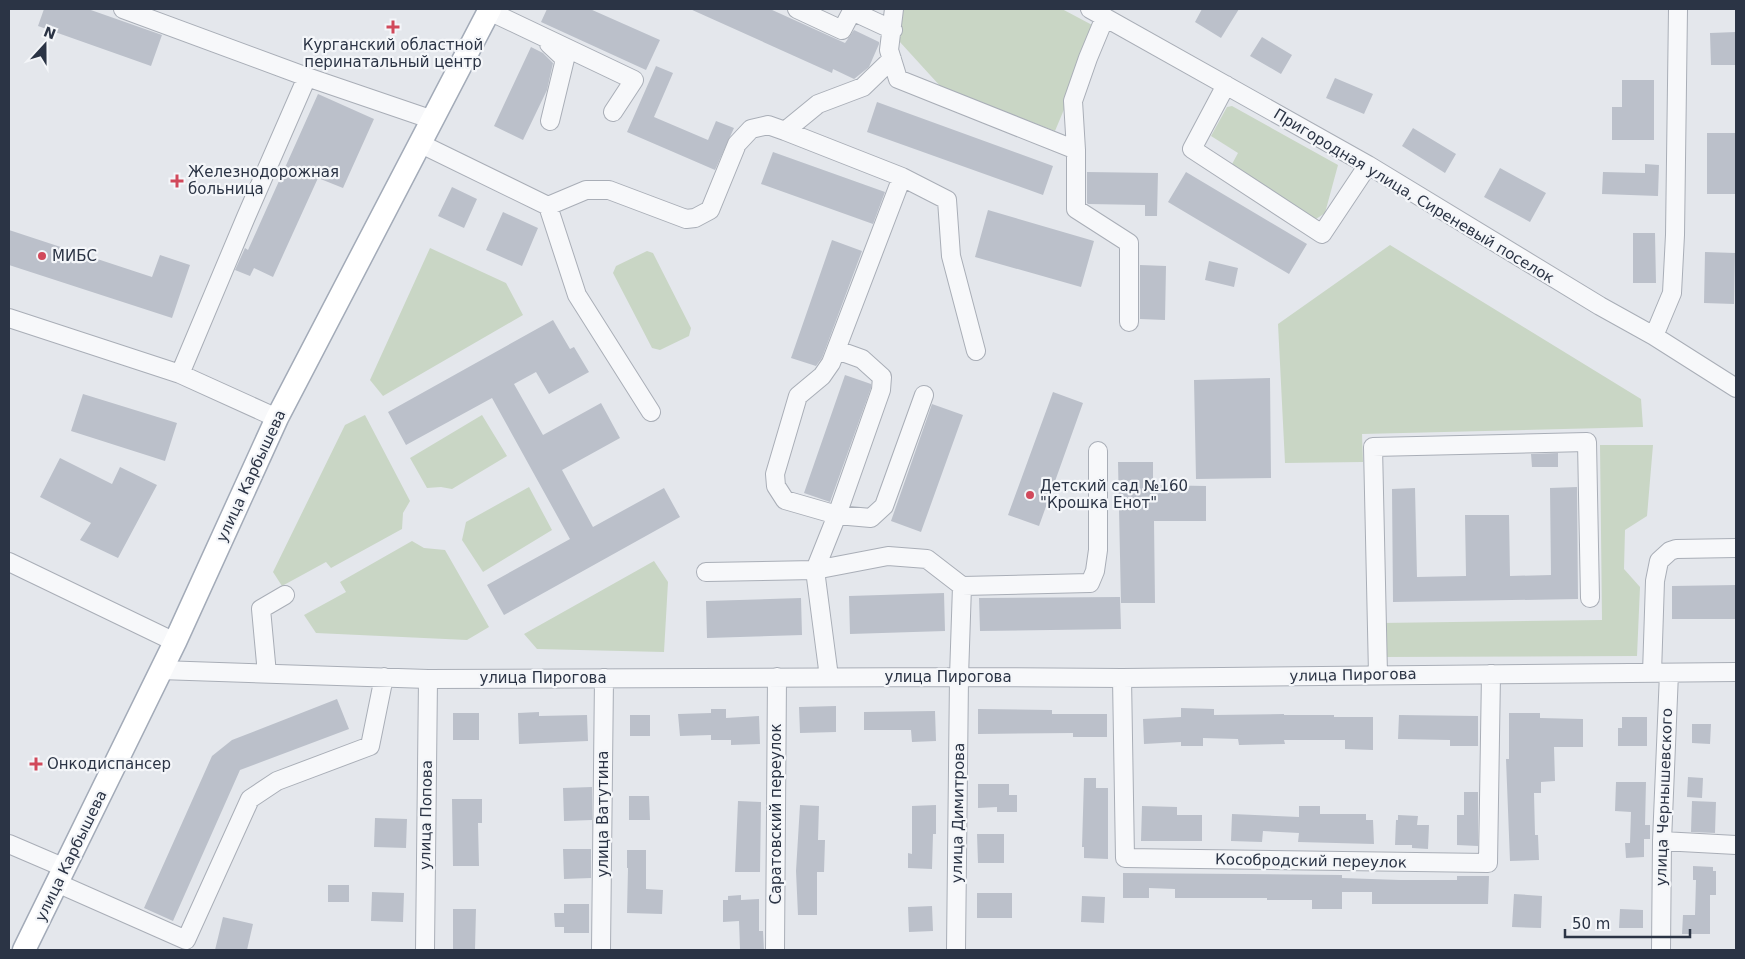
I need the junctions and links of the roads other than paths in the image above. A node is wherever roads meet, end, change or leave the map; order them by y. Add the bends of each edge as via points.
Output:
1 (123, 9) edge
2 (797, 9) edge
3 (894, 9) edge
4 (1090, 9) edge
5 (1678, 9) edge
6 (489, 10) edge
7 (1105, 17) junction
8 (893, 30) junction
9 (540, 35) junction
10 (892, 60) junction
11 (307, 77) junction
12 (1226, 85) junction
13 (613, 112) dead end
14 (433, 120) junction
15 (550, 121) dead end
16 (785, 131) junction
17 (421, 144) junction
18 (1076, 150) junction
19 (1368, 165) junction
20 (902, 177) junction
21 (548, 206) junction
22 (9, 318) edge
23 (1129, 322) dead end
24 (1654, 336) junction
25 (837, 350) junction
26 (976, 351) dead end
27 (180, 374) junction
28 (1736, 388) edge
29 (924, 395) dead end
30 (651, 412) dead end
31 (277, 418) junction
32 (1098, 451) dead end
33 (837, 515) junction
34 (1736, 548) edge
35 (9, 562) edge
36 (815, 570) junction
37 (706, 572) dead end
38 (962, 586) junction
39 (285, 595) dead end
40 (1590, 598) dead end
41 (175, 642) junction
42 (160, 670) junction
43 (1736, 672) edge
44 (1660, 673) junction
45 (267, 674) junction
46 (1378, 674) junction
47 (1491, 674) junction
48 (959, 676) junction
49 (384, 677) junction
50 (777, 677) junction
51 (829, 677) junction
52 (604, 678) junction
53 (1122, 678) junction
54 (428, 679) junction
55 (1662, 841) junction
56 (9, 844) edge
57 (1736, 845) edge
58 (61, 875) junction
59 (24, 950) edge
60 (425, 950) edge
61 (602, 950) edge
62 (775, 950) edge
63 (956, 950) edge
64 (1661, 950) edge

1 - 11 street
2 - 8 street via 842,30 852,11
3 - 8 street
4 - 7 street, Пригородная улица, Сиреневый поселок
5 - 24 street via 1672,293
6 - 9 street
6 - 14 main road, улица Карбышева
7 - 12 street, Пригородная улица, Сиреневый поселок
7 - 18 street via 1073,101
8 - 10 street
9 - 13 street via 634,80
9 - 15 street via 565,59
10 - 16 street via 863,87 818,104
10 - 18 street via 898,79
11 - 14 street
11 - 27 street
12 - 19 street, Пригородная улица, Сиреневый поселок
12 - 19 street via 1192,150 1322,234
14 - 17 main road, улица Карбышева
16 - 20 street
16 - 21 street via 768,125 751,129 737,144 710,210 695,218 686,219 609,190 586,190
17 - 21 street
17 - 31 main road, улица Карбышева
18 - 23 street via 1076,209 1129,243
19 - 24 street, Пригородная улица, Сиреневый поселок
20 - 25 street
20 - 26 street via 947,200 952,256
21 - 30 street via 577,296
22 - 27 street
24 - 28 street, Пригородная улица, Сиреневый поселок
25 - 33 street via 862,359 882,377 881,390
25 - 33 street via 822,376 798,396 775,474 776,486 785,500
27 - 31 street
29 - 33 street via 884,506 871,518
31 - 41 main road, улица Карбышева
32 - 38 street via 1098,550 1090,583
33 - 36 street
34 - 44 street, улица Чернышевского via 1676,548 1659,561 1655,581
35 - 41 street
36 - 37 street
36 - 38 street via 888,556 927,559
36 - 51 street
38 - 48 street, улица Димитрова
39 - 45 street via 261,608
40 - 46 street via 1587,442 1374,447
41 - 42 main road, улица Карбышева
42 - 45 street, улица Пирогова
42 - 58 main road, улица Карбышева
43 - 44 street, улица Пирогова
44 - 47 street, улица Пирогова
44 - 55 street, улица Чернышевского
45 - 49 street, улица Пирогова
46 - 47 street, улица Пирогова
46 - 53 street, улица Пирогова
47 - 53 street, Кособродский переулок via 1488,863 1125,858
48 - 51 street, улица Пирогова
48 - 53 street, улица Пирогова
48 - 63 street, улица Димитрова
49 - 54 street, улица Пирогова
49 - 58 street via 370,746 277,781 250,799 186,940
50 - 51 street, улица Пирогова
50 - 52 street, улица Пирогова
50 - 62 street, Саратовский переулок
52 - 54 street, улица Пирогова
52 - 61 street, улица Ватутина
54 - 60 street, улица Попова
55 - 57 street
55 - 64 street, улица Чернышевского
56 - 58 street
58 - 59 main road, улица Карбышева

